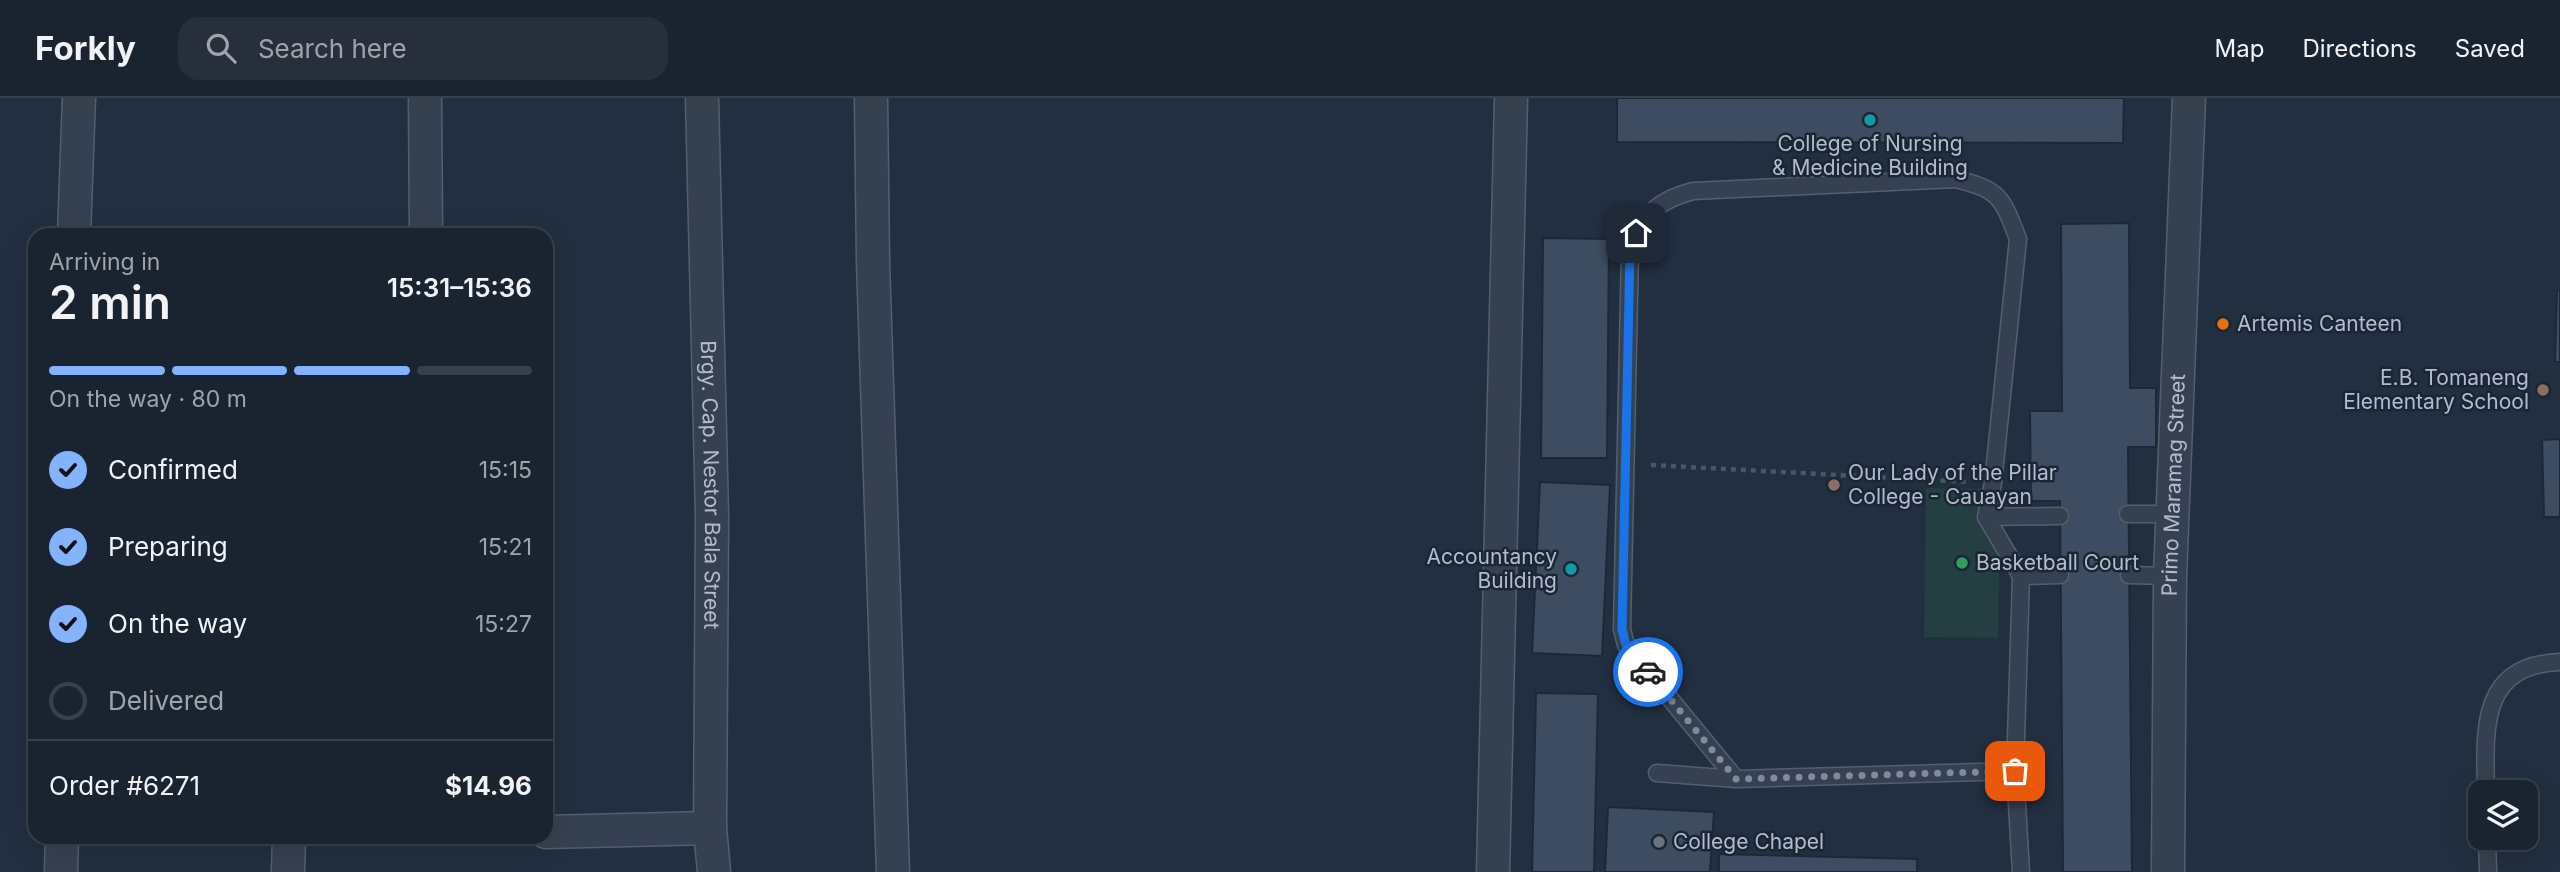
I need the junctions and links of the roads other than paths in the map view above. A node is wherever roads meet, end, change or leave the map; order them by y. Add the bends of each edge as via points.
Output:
1 (79, 98) edge
2 (425, 98) edge
3 (702, 98) edge
4 (872, 98) edge
5 (1511, 98) edge
6 (2189, 98) edge
7 (74, 228) edge
8 (426, 228) edge
9 (2173, 513) junction
10 (2128, 514) dead end
11 (2060, 516) dead end
12 (1986, 517) junction
13 (2060, 575) dead end
14 (2129, 575) dead end
15 (2021, 576) junction
16 (2171, 576) junction
17 (2560, 662) edge
18 (2015, 771) junction
19 (1657, 773) dead end
20 (1736, 779) junction
21 (2486, 780) edge
22 (710, 828) junction
23 (553, 832) edge
24 (62, 844) edge
25 (289, 844) edge
26 (2487, 850) edge
27 (61, 872) edge
28 (288, 872) edge
29 (714, 872) edge
30 (893, 872) edge
31 (1493, 872) edge
32 (2021, 872) edge
33 (2168, 872) edge
34 (2488, 872) edge

1 - 7 street
2 - 8 street
3 - 22 street, Brgy. Cap. Nestor Bala Street via 712,516
4 - 30 street
5 - 31 street
6 - 9 street, Primo Maramag Street
9 - 10 lane
9 - 16 street, Primo Maramag Street
11 - 12 lane
12 - 15 lane
12 - 20 lane via 2018,239 2005,205 1987,187 1956,179 1693,191 1667,198 1647,214 1630,250 1622,629 1626,645
13 - 15 lane
14 - 16 lane
15 - 18 lane
16 - 33 street, Primo Maramag Street
17 - 21 lane via 2520,671 2502,686 2485,723
18 - 20 lane
18 - 32 lane
19 - 20 lane
22 - 23 street
22 - 29 street, Brgy. Cap. Nestor Bala Street
24 - 27 street
25 - 28 street
26 - 34 lane

